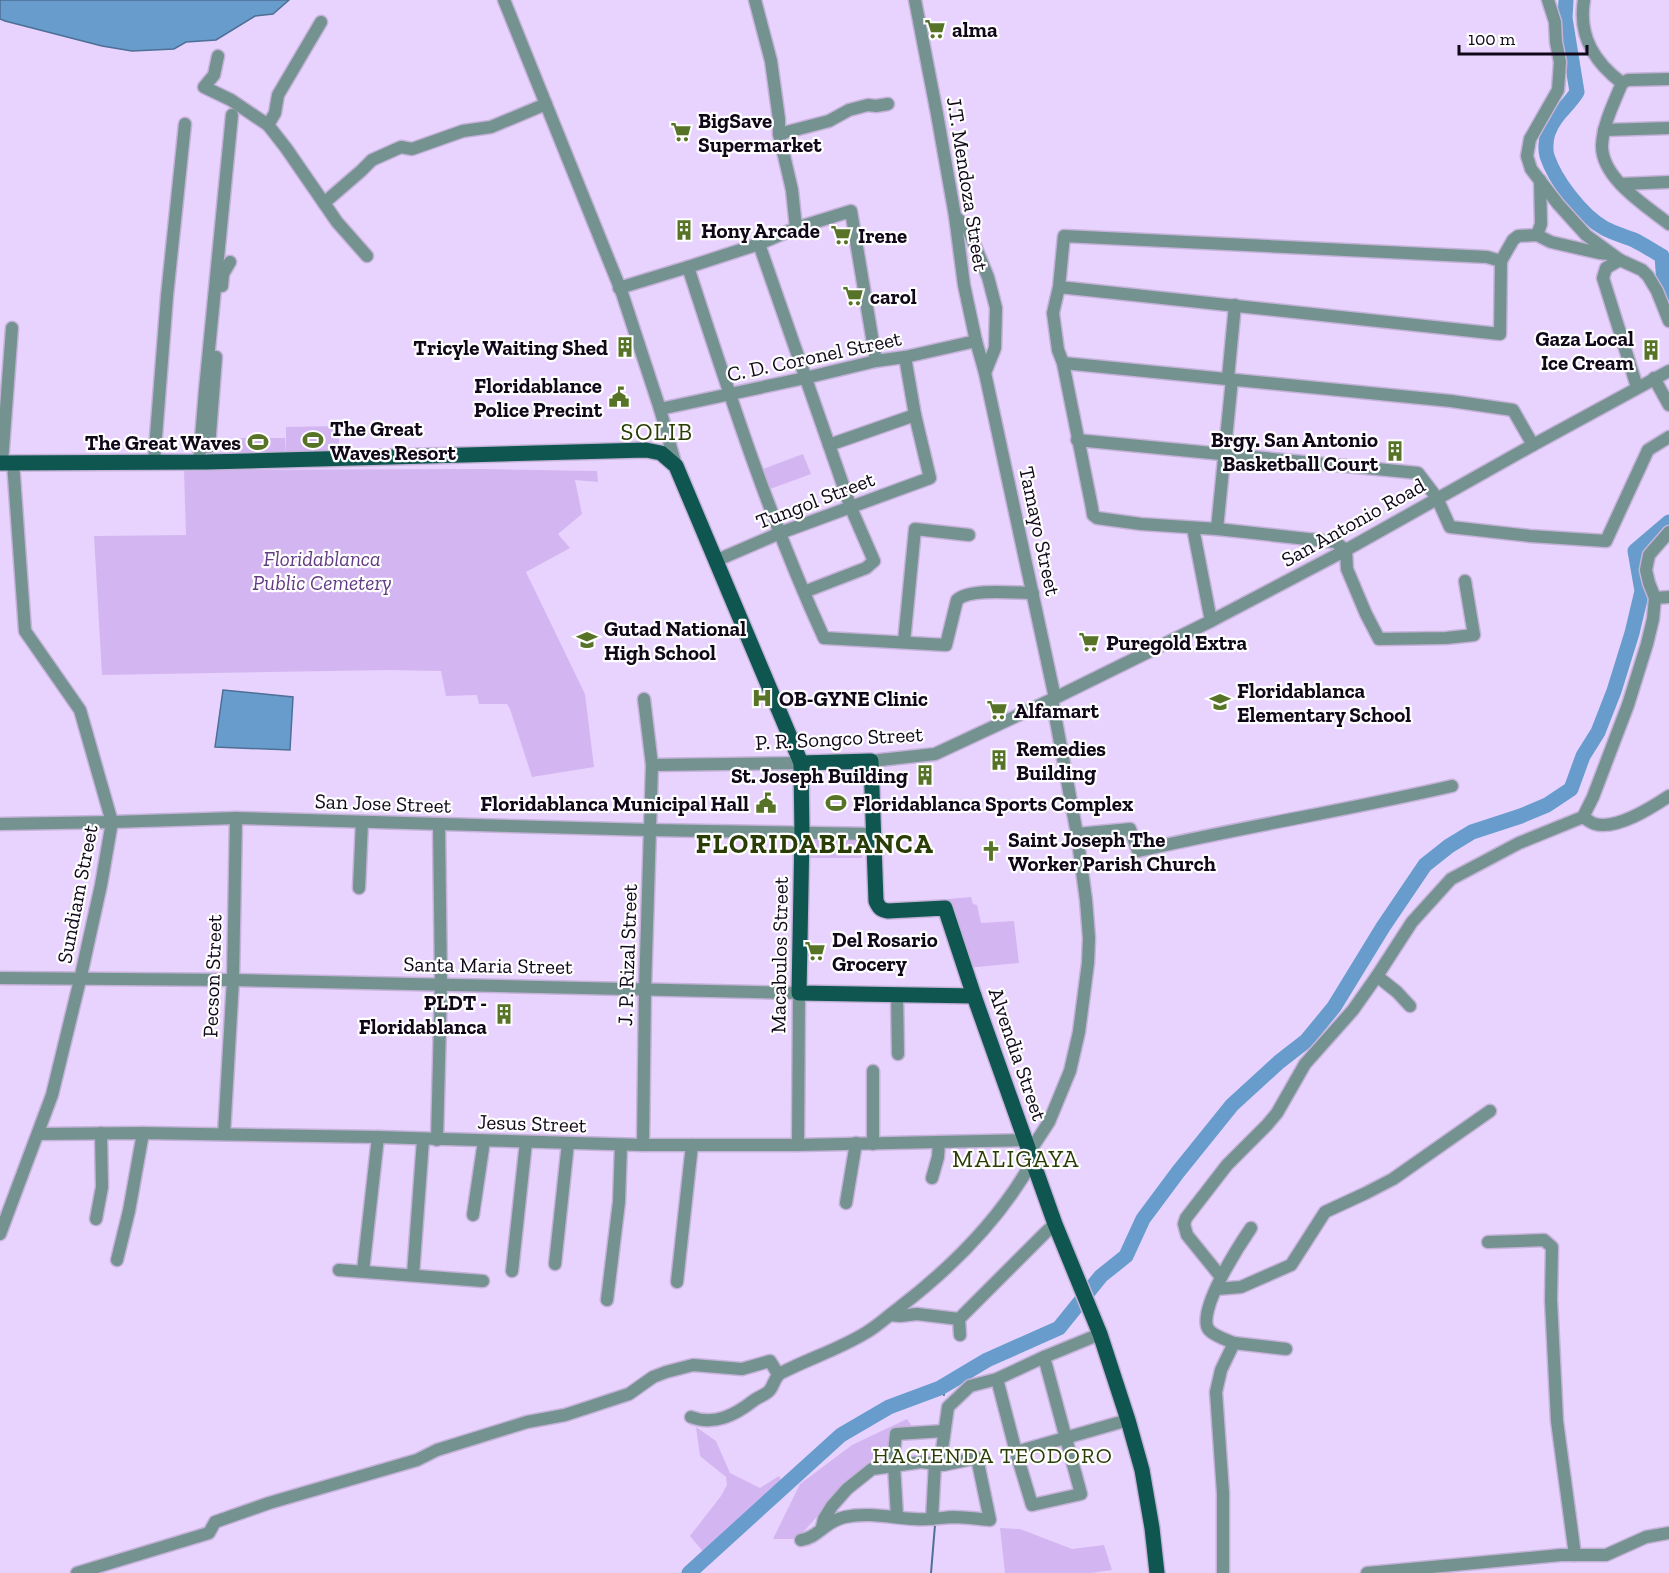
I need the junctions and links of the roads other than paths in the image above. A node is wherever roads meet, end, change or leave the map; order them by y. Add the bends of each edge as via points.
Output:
1 (504, 0) edge
2 (754, 0) edge
3 (915, 0) edge
4 (1548, 0) edge
5 (1584, 0) edge
6 (321, 22) dead end
7 (218, 56) dead end
8 (1669, 79) edge
9 (1622, 83) junction
10 (546, 104) junction
11 (888, 104) dead end
12 (232, 115) dead end
13 (184, 124) dead end
14 (268, 124) junction
15 (1669, 128) edge
16 (1604, 130) junction
17 (780, 135) junction
18 (1540, 180) junction
19 (1669, 182) edge
20 (1621, 184) junction
21 (324, 203) junction
22 (955, 216) junction
23 (1669, 224) edge
24 (796, 228) junction
25 (1537, 235) junction
26 (759, 244) junction
27 (368, 256) dead end
28 (1615, 257) junction
29 (1501, 261) junction
30 (230, 262) dead end
31 (688, 267) junction
32 (1059, 287) junction
33 (620, 288) junction
34 (1235, 305) junction
35 (1669, 321) edge
36 (12, 328) dead end
37 (976, 341) junction
38 (905, 357) junction
39 (876, 361) junction
40 (1063, 363) junction
41 (1669, 371) edge
42 (985, 374) junction
43 (805, 378) junction
44 (1654, 378) junction
45 (1230, 379) junction
46 (1637, 387) junction
47 (729, 394) junction
48 (1669, 405) edge
49 (660, 409) junction
50 (915, 415) junction
51 (1669, 437) edge
52 (1077, 441) junction
53 (829, 445) junction
54 (1533, 445) junction
55 (1224, 455) junction
56 (5, 462) edge
57 (154, 462) junction
58 (203, 462) junction
59 (676, 466) junction
60 (1437, 498) junction
61 (851, 508) junction
62 (1193, 528) junction
63 (1217, 530) junction
64 (1669, 532) edge
65 (780, 533) junction
66 (969, 535) dead end
67 (1346, 550) junction
68 (715, 561) junction
69 (1465, 581) dead end
70 (804, 591) junction
71 (1033, 593) junction
72 (1669, 597) edge
73 (1655, 598) junction
74 (1211, 621) junction
75 (904, 642) junction
76 (1054, 698) junction
77 (644, 699) dead end
78 (871, 761) junction
79 (801, 763) junction
80 (652, 765) junction
81 (1452, 786) dead end
82 (1669, 796) edge
83 (1582, 817) junction
84 (236, 818) junction
85 (112, 822) junction
86 (362, 822) junction
87 (0, 824) edge
88 (439, 824) junction
89 (650, 830) junction
90 (802, 834) junction
91 (874, 834) junction
92 (1077, 834) junction
93 (359, 888) dead end
94 (1377, 976) junction
95 (0, 978) edge
96 (80, 980) junction
97 (232, 980) junction
98 (441, 984) junction
99 (645, 989) junction
100 (799, 993) junction
101 (897, 994) junction
102 (974, 996) junction
103 (1410, 1006) dead end
104 (898, 1053) dead end
105 (873, 1071) dead end
106 (1490, 1111) dead end
107 (101, 1133) junction
108 (143, 1133) junction
109 (38, 1134) junction
110 (224, 1134) junction
111 (378, 1137) junction
112 (423, 1140) junction
113 (436, 1140) junction
114 (484, 1140) junction
115 (526, 1142) junction
116 (939, 1142) junction
117 (568, 1143) junction
118 (856, 1143) junction
119 (873, 1144) junction
120 (621, 1145) junction
121 (692, 1145) junction
122 (798, 1145) junction
123 (643, 1146) junction
124 (1032, 1159) junction
125 (932, 1178) dead end
126 (846, 1203) dead end
127 (473, 1215) dead end
128 (96, 1219) dead end
129 (1055, 1224) junction
130 (1251, 1228) dead end
131 (0, 1234) edge
132 (1488, 1242) dead end
133 (117, 1260) dead end
134 (555, 1264) dead end
135 (339, 1270) dead end
136 (363, 1271) junction
137 (512, 1271) dead end
138 (413, 1275) junction
139 (483, 1281) dead end
140 (677, 1282) dead end
141 (1219, 1283) junction
142 (607, 1300) dead end
143 (890, 1315) junction
144 (959, 1319) junction
145 (1098, 1329) junction
146 (960, 1335) dead end
147 (1234, 1343) junction
148 (1286, 1349) dead end
149 (1044, 1357) junction
150 (778, 1374) junction
151 (997, 1379) junction
152 (691, 1417) dead end
153 (1126, 1417) junction
154 (944, 1431) junction
155 (1065, 1435) junction
156 (1015, 1449) junction
157 (939, 1464) junction
158 (894, 1465) junction
159 (897, 1516) junction
160 (934, 1519) junction
161 (822, 1527) junction
162 (1669, 1533) edge
163 (801, 1540) dead end
164 (1575, 1555) junction
165 (76, 1573) edge
166 (1157, 1573) edge
167 (1223, 1573) edge
168 (1367, 1573) edge

1 - 10 street
2 - 17 street via 771,61
3 - 22 street, J.T. Mendoza Street
4 - 18 street via 1560,62 1558,90 1530,139 1527,156
5 - 9 street via 1582,23 1588,44 1611,75
6 - 14 street via 278,95 275,113
7 - 14 street via 214,75 204,87
8 - 9 street
9 - 16 street
10 - 21 street via 491,127 463,131 412,149 401,147 372,160
10 - 33 street
11 - 17 street via 849,110 829,121
12 - 58 street via 205,390
13 - 57 street
14 - 21 street
15 - 16 street
16 - 20 street via 1605,162
17 - 24 street
18 - 25 street via 1541,224
18 - 28 street via 1586,235
19 - 20 street
20 - 23 street
21 - 27 street
22 - 37 street, J.T. Mendoza Street
22 - 42 street via 968,229 996,308 995,348
24 - 26 street
24 - 39 street via 851,211
25 - 28 street
25 - 29 street via 1518,236
26 - 31 street
26 - 43 street
28 - 35 street via 1648,276
28 - 46 street via 1603,278
29 - 32 street via 1475,256 1064,236
29 - 34 street via 1500,334
30 - 58 street via 223,274
31 - 33 street
31 - 47 street
32 - 34 street
32 - 40 street via 1053,313
33 - 49 street
34 - 45 street
36 - 56 street, Sundiam Street
37 - 38 street, C. D. Coronel Street
37 - 42 street, J.T. Mendoza Street
38 - 39 street, C. D. Coronel Street
38 - 50 street
39 - 43 street, C. D. Coronel Street
40 - 45 street
40 - 52 street
41 - 44 street, San Antonio Road
42 - 71 street, Tamayo Street
43 - 47 street, C. D. Coronel Street
43 - 53 street
44 - 46 street, San Antonio Road
44 - 48 street
45 - 54 street via 1513,410
45 - 55 street
46 - 54 street, San Antonio Road
47 - 49 street, C. D. Coronel Street
47 - 65 street
49 - 59 street
50 - 53 street
50 - 61 street, Tungol Street via 930,478
51 - 60 street via 1648,450 1606,541 1450,526
52 - 55 street
52 - 62 street via 1093,515
53 - 61 street
54 - 60 street, San Antonio Road
55 - 60 street via 1418,473
55 - 63 street
56 - 57 main road
56 - 85 street, Sundiam Street via 24,631 80,710
57 - 58 main road
58 - 59 main road via 646,450 661,453
59 - 68 main road, Macabulos Street
60 - 67 street, San Antonio Road
61 - 65 street, Tungol Street
61 - 70 street via 874,561 866,568
62 - 63 street
62 - 74 street
63 - 67 street via 1335,542
64 - 73 street via 1649,555 1646,570
65 - 68 street, Tungol Street
65 - 70 street
66 - 75 street via 915,529
67 - 69 street via 1347,569 1378,639 1474,635
67 - 74 street, San Antonio Road
68 - 79 main road, Macabulos Street
70 - 75 street via 824,638
71 - 75 street via 962,596 957,600 946,645
71 - 76 street, Tamayo Street
72 - 73 street
73 - 83 street via 1647,644 1628,705
74 - 76 street, San Antonio Road
76 - 78 street, P. R. Songco Street via 935,754
76 - 92 street, Tamayo Street
77 - 80 street, J. P. Rizal Street
78 - 79 main road, P. R. Songco Street
78 - 91 main road
79 - 80 street, P. R. Songco Street
79 - 90 main road, Macabulos Street
80 - 89 street, J. P. Rizal Street
81 - 92 street via 1138,851 1130,829
82 - 83 street via 1617,822 1595,824
83 - 94 street via 1519,843 1452,879 1412,922
84 - 85 street, San Jose Street
84 - 86 street, San Jose Street
84 - 97 street, Pecson Street
85 - 87 street, San Jose Street
85 - 96 street, Sundiam Street
86 - 88 street, San Jose Street
86 - 93 street
88 - 89 street, San Jose Street
88 - 98 street
89 - 90 street, San Jose Street
89 - 99 street, J. P. Rizal Street
90 - 91 street, San Jose Street
90 - 100 main road, Macabulos Street
91 - 102 main road, Alvendia Street via 876,901 880,909 945,908
92 - 124 street, Tamayo Street via 1089,938 1079,1032 1070,1071
94 - 103 street
94 - 141 street via 1305,1064 1277,1113 1227,1165 1186,1218 1187,1235
95 - 96 street, Santa Maria Street
96 - 97 street, Santa Maria Street
96 - 109 street, Sundiam Street via 52,1095
97 - 98 street, Santa Maria Street
97 - 110 street, Pecson Street
98 - 99 street, Santa Maria Street
98 - 113 street
99 - 100 street, Santa Maria Street
99 - 123 street, J. P. Rizal Street
100 - 101 main road, Santa Maria Street
100 - 122 street, Macabulos Street
101 - 102 main road, Santa Maria Street
101 - 104 street
102 - 124 main road, Alvendia Street
105 - 119 street
106 - 141 street via 1393,1179 1325,1212 1291,1265 1241,1287
107 - 108 street, Jesus Street
107 - 109 street, Jesus Street
107 - 128 street via 102,1187
108 - 110 street, Jesus Street
108 - 133 street
109 - 131 street, Sundiam Street
110 - 111 street, Jesus Street
111 - 112 street, Jesus Street
111 - 136 street
112 - 113 street, Jesus Street
112 - 138 street
113 - 114 street, Jesus Street
114 - 115 street, Jesus Street
114 - 127 street
115 - 117 street, Jesus Street
115 - 137 street
116 - 119 street, Jesus Street
116 - 124 street, Jesus Street
116 - 125 street
117 - 120 street, Jesus Street
117 - 134 street
118 - 119 street, Jesus Street
118 - 122 street, Jesus Street
118 - 126 street
120 - 123 street, Jesus Street
120 - 142 street via 619,1202
121 - 122 street, Jesus Street
121 - 123 street, Jesus Street
121 - 140 street
124 - 129 main road, Alvendia Street
124 - 143 street, Tamayo Street via 1010,1196 972,1242 932,1283
129 - 144 street
129 - 145 main road, Alvendia Street
130 - 141 street
132 - 164 street via 1544,1240 1552,1247 1557,1421
135 - 136 street
136 - 138 street
138 - 139 street
141 - 147 street via 1207,1324 1216,1335
143 - 144 street
143 - 150 street, Tamayo Street via 837,1349
144 - 146 street
145 - 149 street
145 - 153 main road, Alvendia Street
147 - 148 street
147 - 167 street via 1216,1392 1223,1493
149 - 151 street
149 - 155 street
150 - 152 street via 769,1391 742,1410 708,1421
150 - 165 street via 770,1361 742,1369 693,1365 666,1372 629,1394 269,1503 215,1522 209,1533
151 - 154 street via 970,1386 948,1407
151 - 156 street
153 - 155 street
153 - 166 main road, Alvendia Street via 1142,1470
154 - 157 street
154 - 158 street via 896,1434
155 - 156 street
155 - 156 street via 1081,1494 1032,1505
157 - 158 street
157 - 160 street
157 - 160 street via 977,1458 990,1520
158 - 159 street
158 - 161 street via 872,1469 847,1489 832,1506
159 - 160 street
159 - 161 street via 851,1515
161 - 163 street
162 - 164 street via 1646,1537 1606,1555
164 - 168 street

